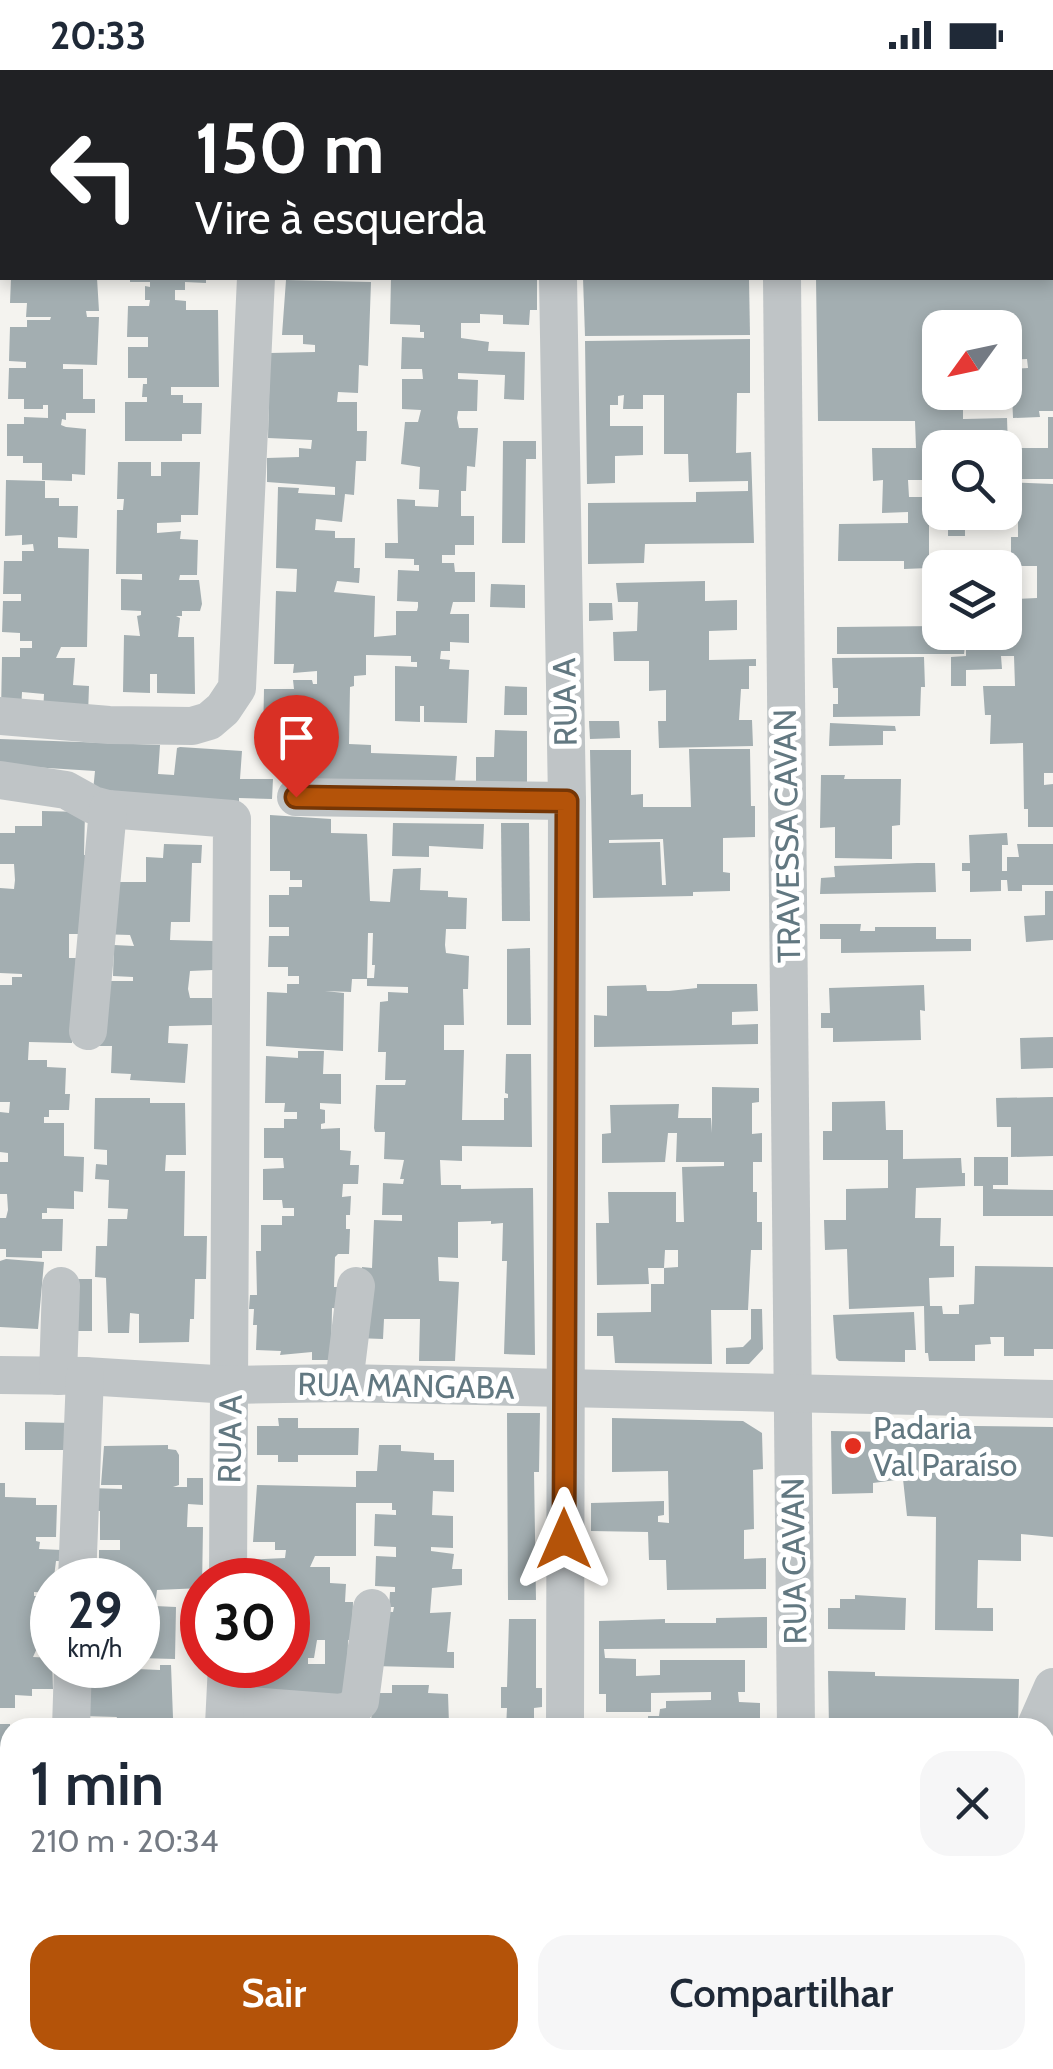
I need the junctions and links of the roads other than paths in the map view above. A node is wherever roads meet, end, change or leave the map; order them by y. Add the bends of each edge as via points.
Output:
1 (256, 280) edge
2 (558, 280) edge
3 (782, 280) edge
4 (0, 716) edge
5 (0, 780) edge
6 (296, 797) dead end
7 (567, 801) junction
8 (108, 809) junction
9 (88, 1031) dead end
10 (61, 1286) dead end
11 (356, 1286) dead end
12 (0, 1375) edge
13 (72, 1376) junction
14 (344, 1383) junction
15 (231, 1385) junction
16 (564, 1388) junction
17 (792, 1394) junction
18 (1053, 1399) edge
19 (76, 1558) edge
20 (228, 1558) edge
21 (372, 1608) dead end
22 (1053, 1687) edge
23 (73, 1688) edge
24 (226, 1688) edge
25 (225, 1716) edge
26 (71, 1718) edge
27 (565, 1718) edge
28 (796, 1718) edge
29 (1039, 1718) edge

1 - 4 street via 237,688 209,721 192,726
2 - 7 street, RUA A
3 - 17 street, TRAVESSA CAVAN
5 - 8 street via 66,790
6 - 7 street
7 - 16 street, RUA A
8 - 9 street
8 - 15 street, RUA A via 232,819
10 - 13 street
11 - 14 street
12 - 13 street, RUA MANGABA
13 - 15 street, RUA MANGABA
13 - 19 street
14 - 15 street, RUA MANGABA
14 - 16 street, RUA MANGABA
15 - 20 street, RUA A
16 - 17 street, RUA MANGABA
16 - 27 street, RUA A
17 - 18 street, RUA MANGABA
17 - 28 street, RUA CAVAN
21 - 25 street via 360,1701 351,1710
22 - 29 street
23 - 26 street
24 - 25 street

